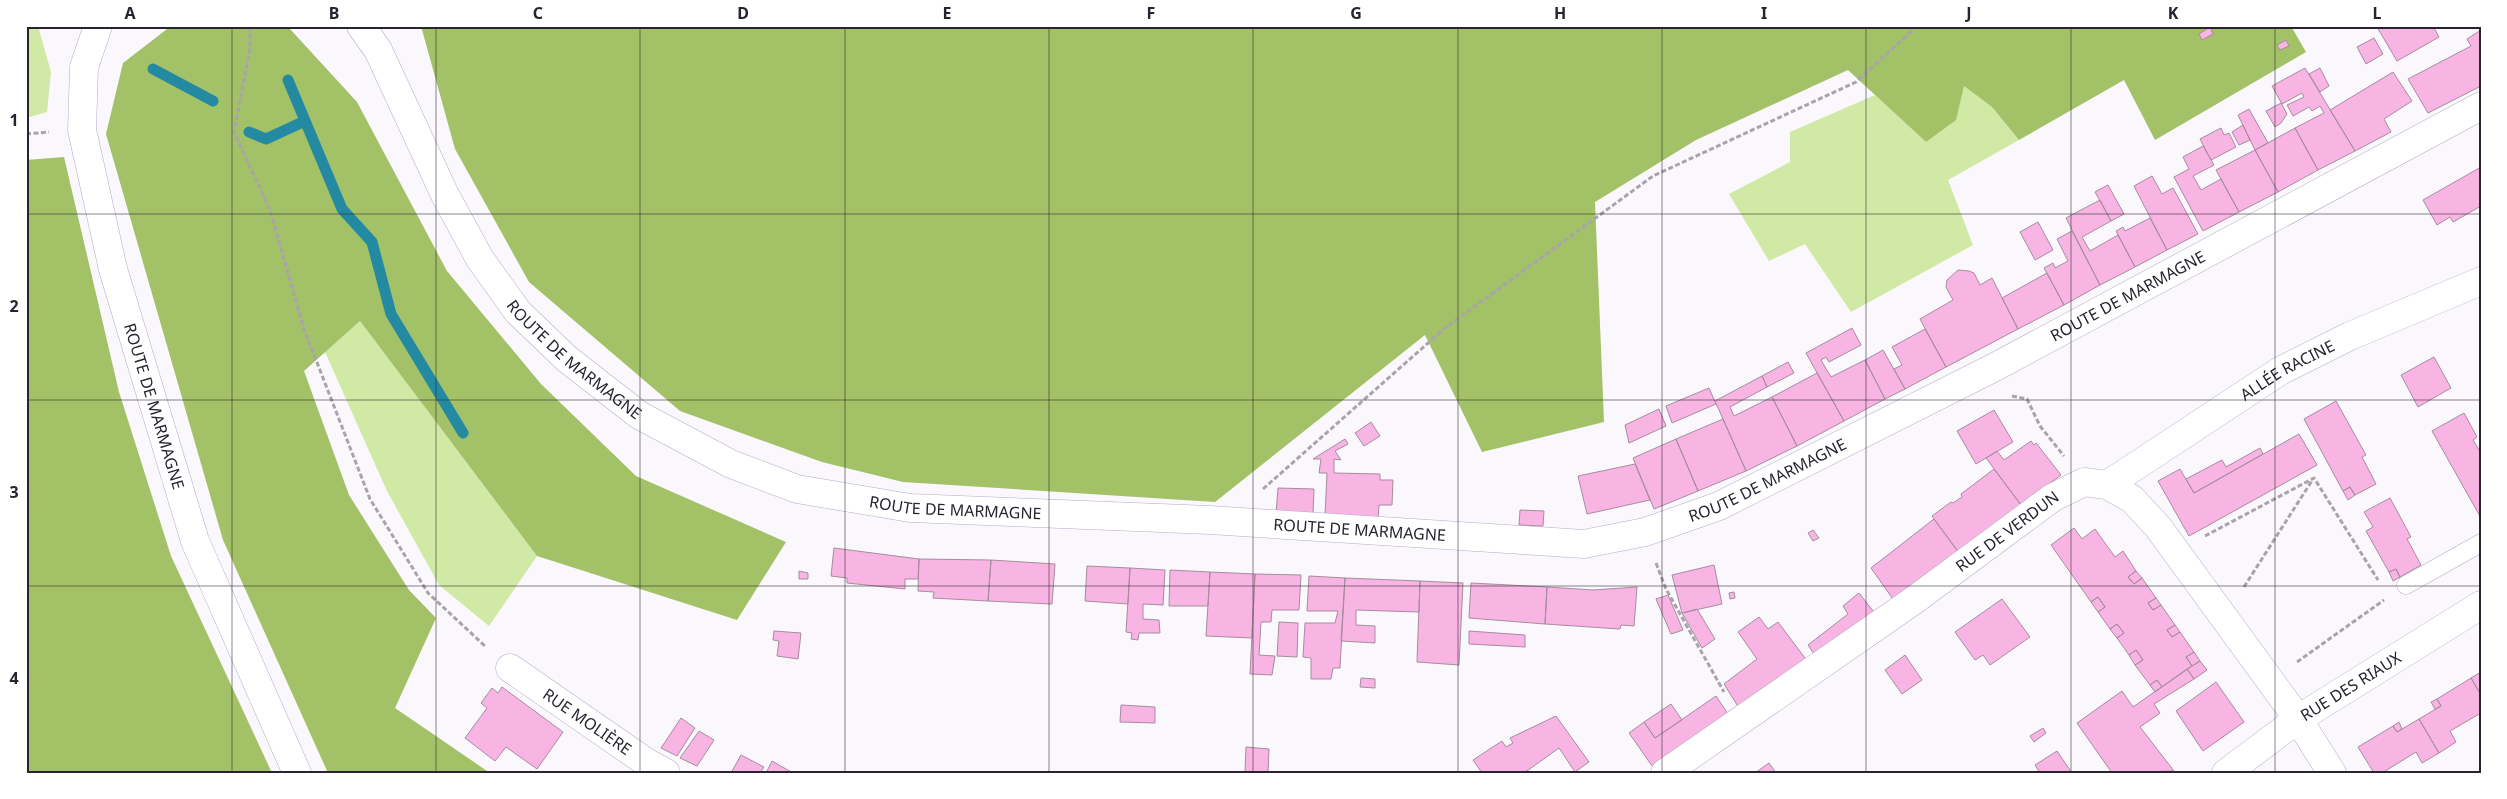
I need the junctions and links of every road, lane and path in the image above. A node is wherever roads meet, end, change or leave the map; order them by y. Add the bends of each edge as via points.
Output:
1 (98, 26) edge
2 (250, 26) edge
3 (361, 26) edge
4 (1917, 26) edge
5 (2481, 106) edge
6 (2481, 281) edge
7 (1995, 367) junction
8 (2314, 478) junction
9 (2096, 483) junction
10 (1227, 521) junction
11 (1645, 532) junction
12 (2481, 543) edge
13 (2175, 551) junction
14 (2406, 585) joint
15 (2388, 597) junction
16 (2481, 605) edge
17 (2224, 619) junction
18 (510, 668) joint
19 (2269, 680) junction
20 (1742, 719) junction
21 (2298, 719) junction
22 (296, 773) edge
23 (666, 773) edge
24 (1665, 773) edge
25 (2226, 773) edge
26 (2332, 773) edge

1 - 22 street, ROUTE DE MARMAGNE via 84,67 82,130 113,269 195,541
2 - 18 path via 250,49 234,132 270,210 304,330 370,499 428,593
3 - 10 street, ROUTE DE MARMAGNE via 378,50 480,259 518,312 567,359 639,415 731,464 797,489 910,508
4 - 10 path via 1856,82 1653,176 1445,328
5 - 7 street, ROUTE DE MARMAGNE
6 - 9 street, ALLÉE RACINE via 2350,336 2280,372
7 - 9 path via 2011,396 2027,399 2040,426
7 - 11 street, ROUTE DE MARMAGNE via 1720,506
8 - 13 path
8 - 15 path
8 - 17 path
9 - 13 street via 2132,499
9 - 20 street, RUE DE VERDUN via 2052,498 1913,601
10 - 11 street, ROUTE DE MARMAGNE via 1584,544
11 - 20 path via 1666,589 1709,668
12 - 14 lane
13 - 17 street
14 - 15 path
15 - 19 path
16 - 21 street, RUE DES RIAUX
17 - 19 street
18 - 23 street, RUE MOLIÈRE
19 - 21 street
20 - 24 street, RUE DE VERDUN
21 - 25 street, RUE DES RIAUX
21 - 26 street

